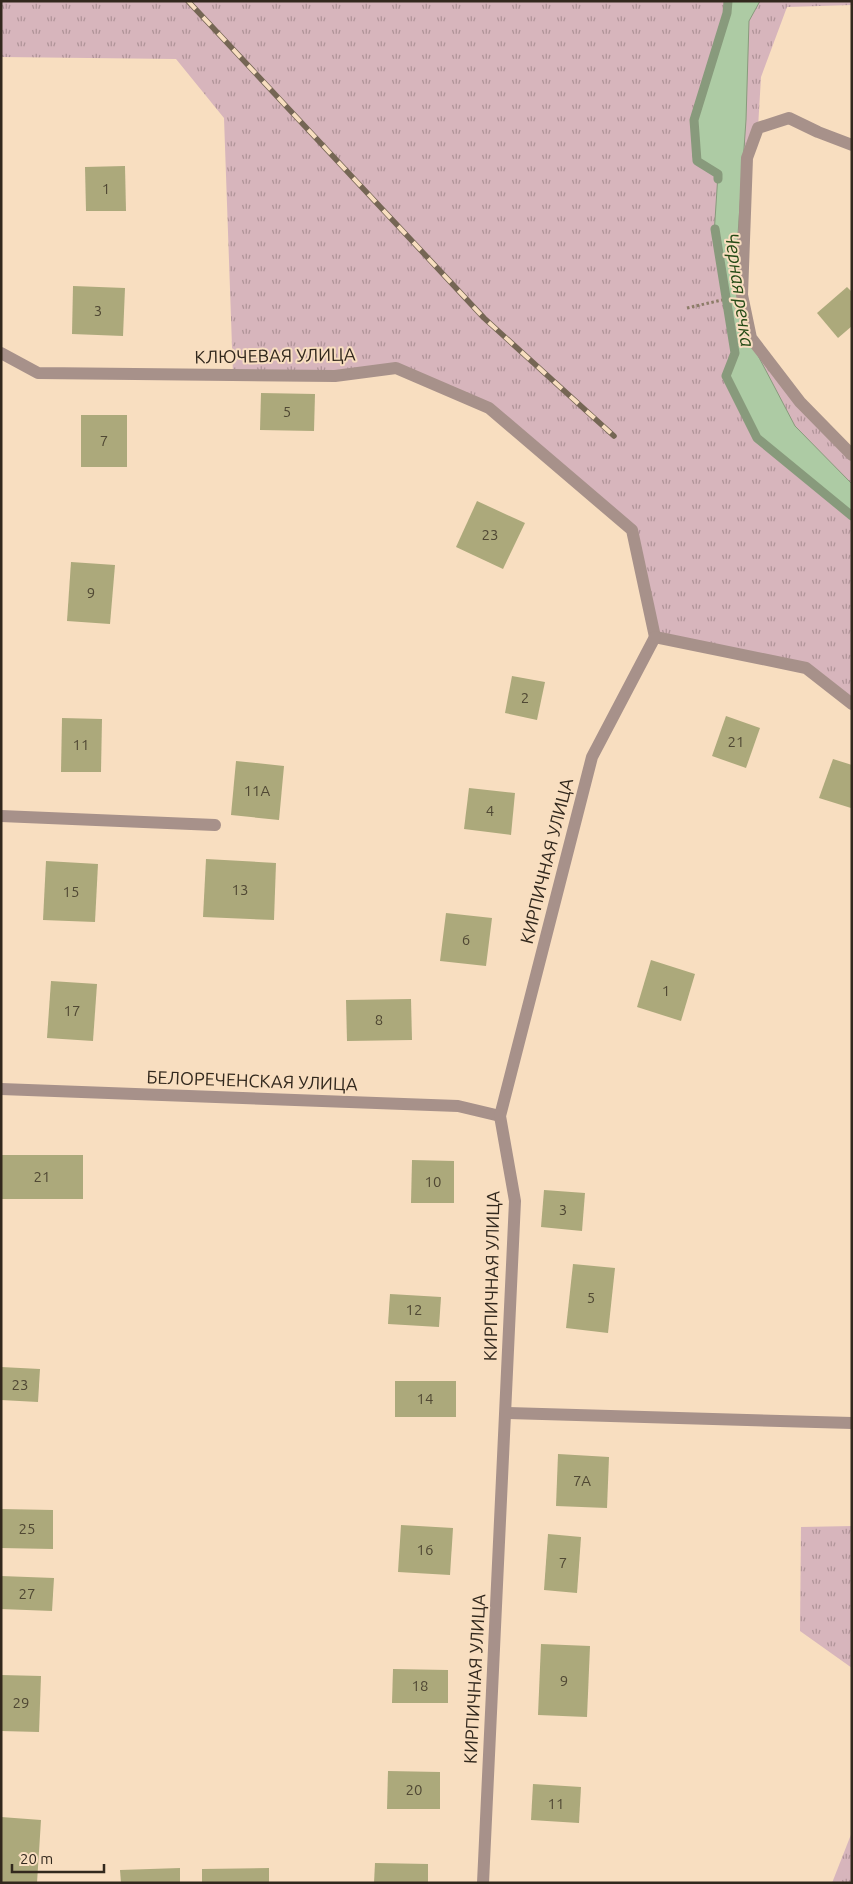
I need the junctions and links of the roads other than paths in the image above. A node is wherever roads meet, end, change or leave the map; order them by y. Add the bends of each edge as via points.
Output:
1 (852, 145) edge
2 (1, 354) edge
3 (852, 455) edge
4 (655, 637) junction
5 (852, 704) edge
6 (1, 816) edge
7 (214, 825) dead end
8 (1, 1089) edge
9 (500, 1116) junction
10 (506, 1413) junction
11 (852, 1423) edge
12 (483, 1883) edge

1 - 3 street via 789,118 758,128 747,158 742,295 751,338 800,402
2 - 4 street, КЛЮЧЕВАЯ УЛИЦА via 38,373 335,376 396,368 489,408 632,530
4 - 5 street via 806,668
4 - 9 street, КИРПИЧНАЯ УЛИЦА via 592,758
6 - 7 street
8 - 9 street, БЕЛОРЕЧЕНСКАЯ УЛИЦА via 458,1106
9 - 10 street, КИРПИЧНАЯ УЛИЦА via 515,1200
10 - 11 street
10 - 12 street, КИРПИЧНАЯ УЛИЦА

